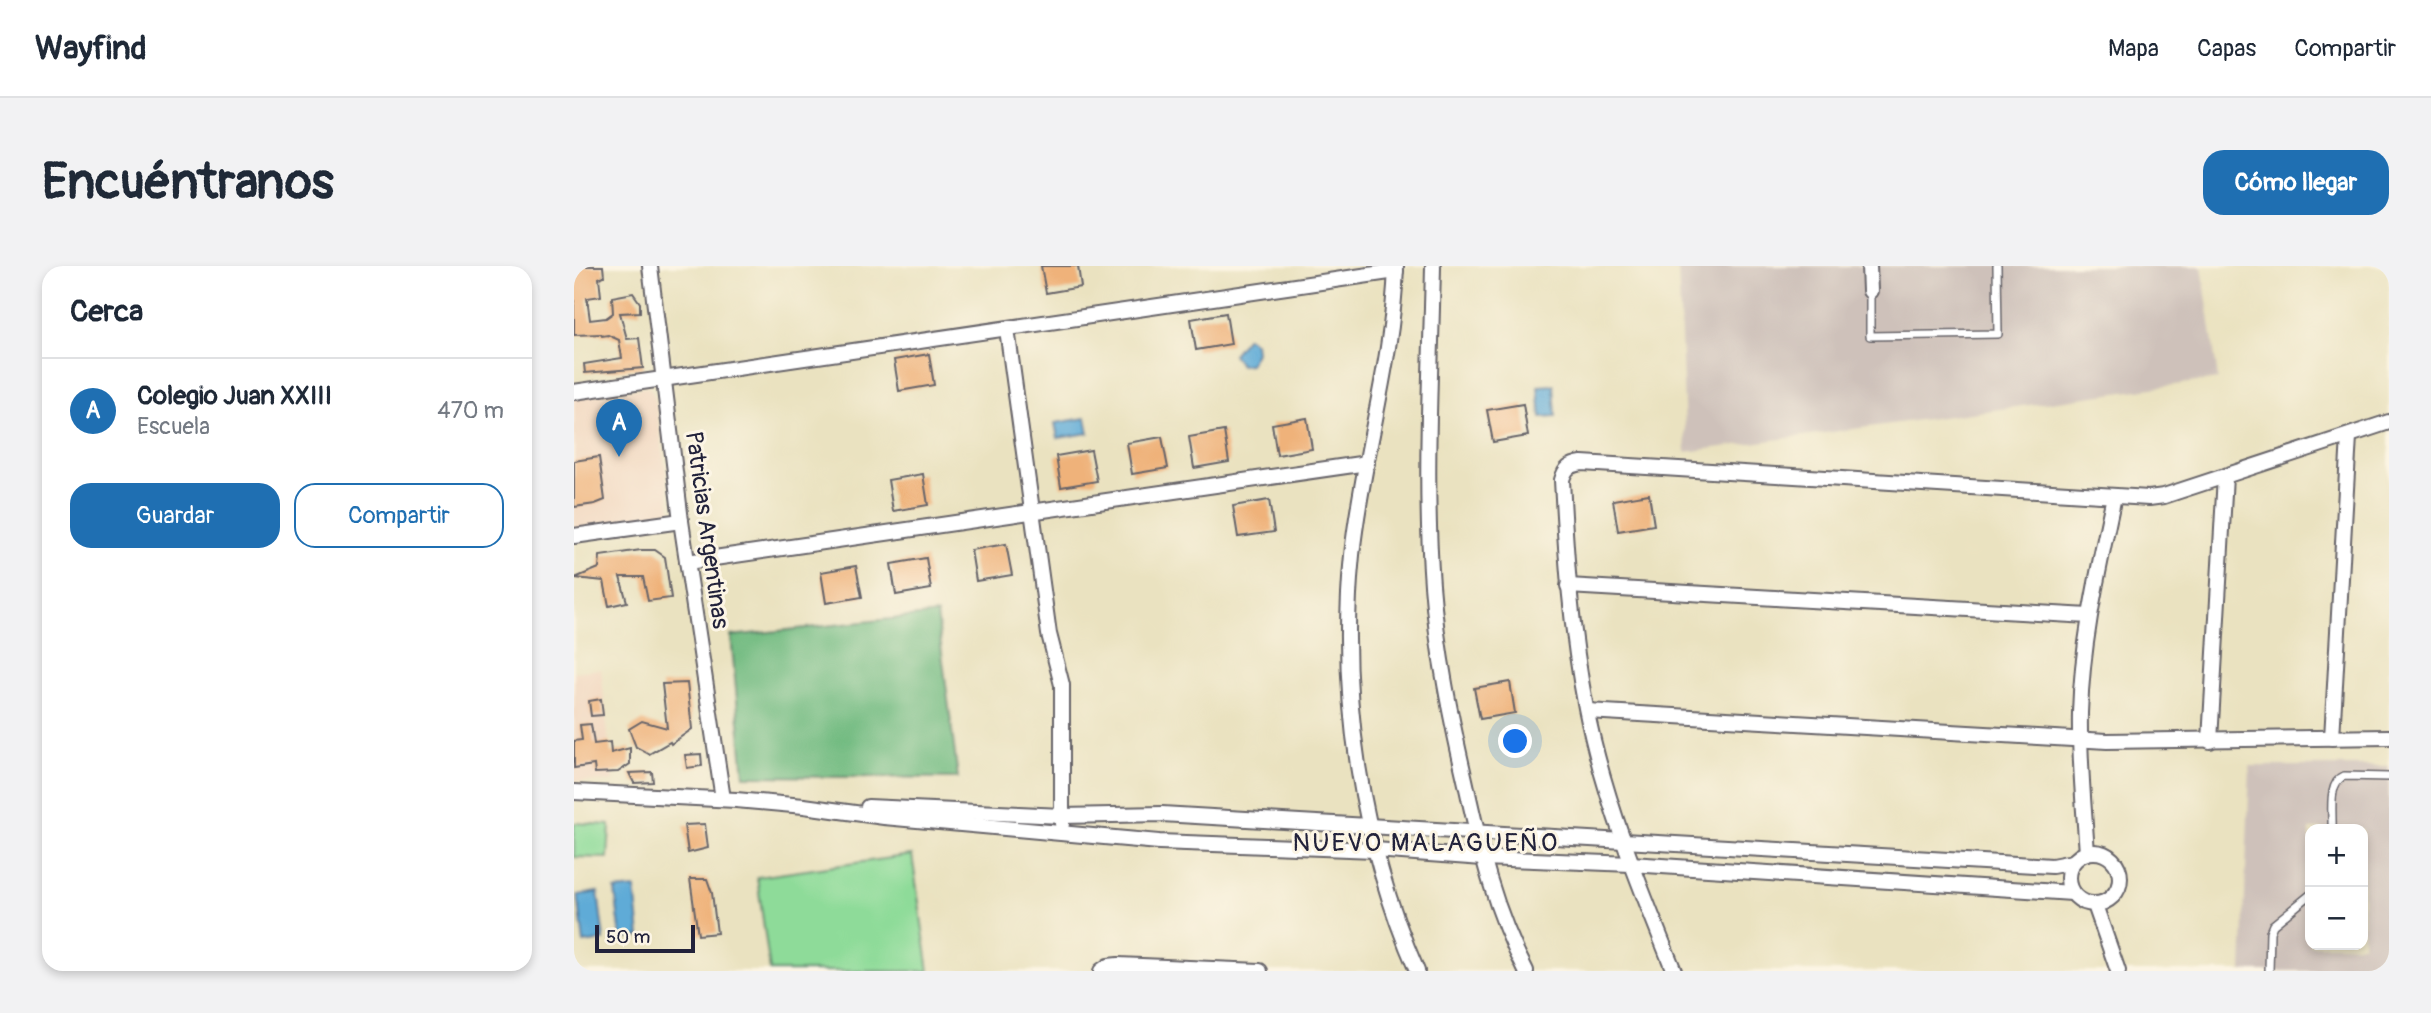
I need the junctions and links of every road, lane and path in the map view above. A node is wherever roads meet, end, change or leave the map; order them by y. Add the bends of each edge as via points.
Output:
1 (650, 266) edge
2 (1433, 266) edge
3 (1869, 266) edge
4 (1997, 266) edge
5 (1396, 268) edge
6 (1870, 291) joint
7 (1007, 329) junction
8 (665, 380) junction
9 (574, 392) edge
10 (2389, 422) edge
11 (2349, 436) junction
12 (1367, 463) junction
13 (2225, 476) junction
14 (2114, 496) junction
15 (1032, 510) junction
16 (681, 521) junction
17 (574, 536) edge
18 (687, 562) junction
19 (1568, 586) junction
20 (2089, 616) junction
21 (1587, 711) junction
22 (2389, 737) edge
23 (2332, 738) junction
24 (2080, 740) junction
25 (2210, 741) junction
26 (2389, 777) edge
27 (574, 792) edge
28 (723, 799) junction
29 (804, 806) junction
30 (1062, 816) junction
31 (2332, 824) edge
32 (1369, 827) junction
33 (1062, 832) junction
34 (1476, 832) junction
35 (1622, 840) junction
36 (1374, 850) junction
37 (2087, 853) junction
38 (1483, 859) junction
39 (2073, 862) junction
40 (1631, 864) junction
41 (2072, 893) junction
42 (2305, 899) edge
43 (2095, 905) junction
44 (1101, 971) edge
45 (1260, 971) edge
46 (1417, 971) edge
47 (1526, 971) edge
48 (1674, 971) edge
49 (2118, 971) edge
50 (2269, 971) edge

1 - 8 street, Patricias Argentinas
2 - 34 street via 1428,506 1432,589
3 - 6 street
4 - 6 lane via 1998,334 1871,336
5 - 7 street
5 - 12 street via 1392,328
7 - 8 street
7 - 15 street
8 - 9 street
8 - 16 street, Patricias Argentinas
10 - 11 street
11 - 13 street
11 - 23 street
12 - 15 street
12 - 32 street via 1352,554 1349,649
13 - 14 street via 2164,496
13 - 25 street
14 - 19 street via 1581,463 1565,471 1562,480
14 - 20 street
15 - 18 street
15 - 30 street via 1049,634 1063,693
16 - 17 street
16 - 18 street, Patricias Argentinas
18 - 28 street, Patricias Argentinas
19 - 20 street
19 - 21 street
20 - 24 street
21 - 24 street
21 - 35 street
22 - 23 street
23 - 25 street
24 - 25 street
24 - 37 street
26 - 31 lane via 2339,778 2334,786
27 - 28 street
28 - 29 street
29 - 30 street
29 - 33 street
30 - 32 street via 1162,814
30 - 33 street
32 - 34 street
32 - 36 street
33 - 36 street via 1184,843
34 - 35 street
34 - 38 street
35 - 39 street via 2052,866
35 - 40 street
36 - 38 street
36 - 46 street
37 - 39 street
37 - 43 street via 2111,859 2120,873 2112,898
38 - 40 street
38 - 47 street via 1507,934
39 - 41 street via 2067,877
40 - 41 street
40 - 48 street
41 - 43 street
42 - 50 lane via 2273,925
43 - 49 street
44 - 45 street via 1118,965

